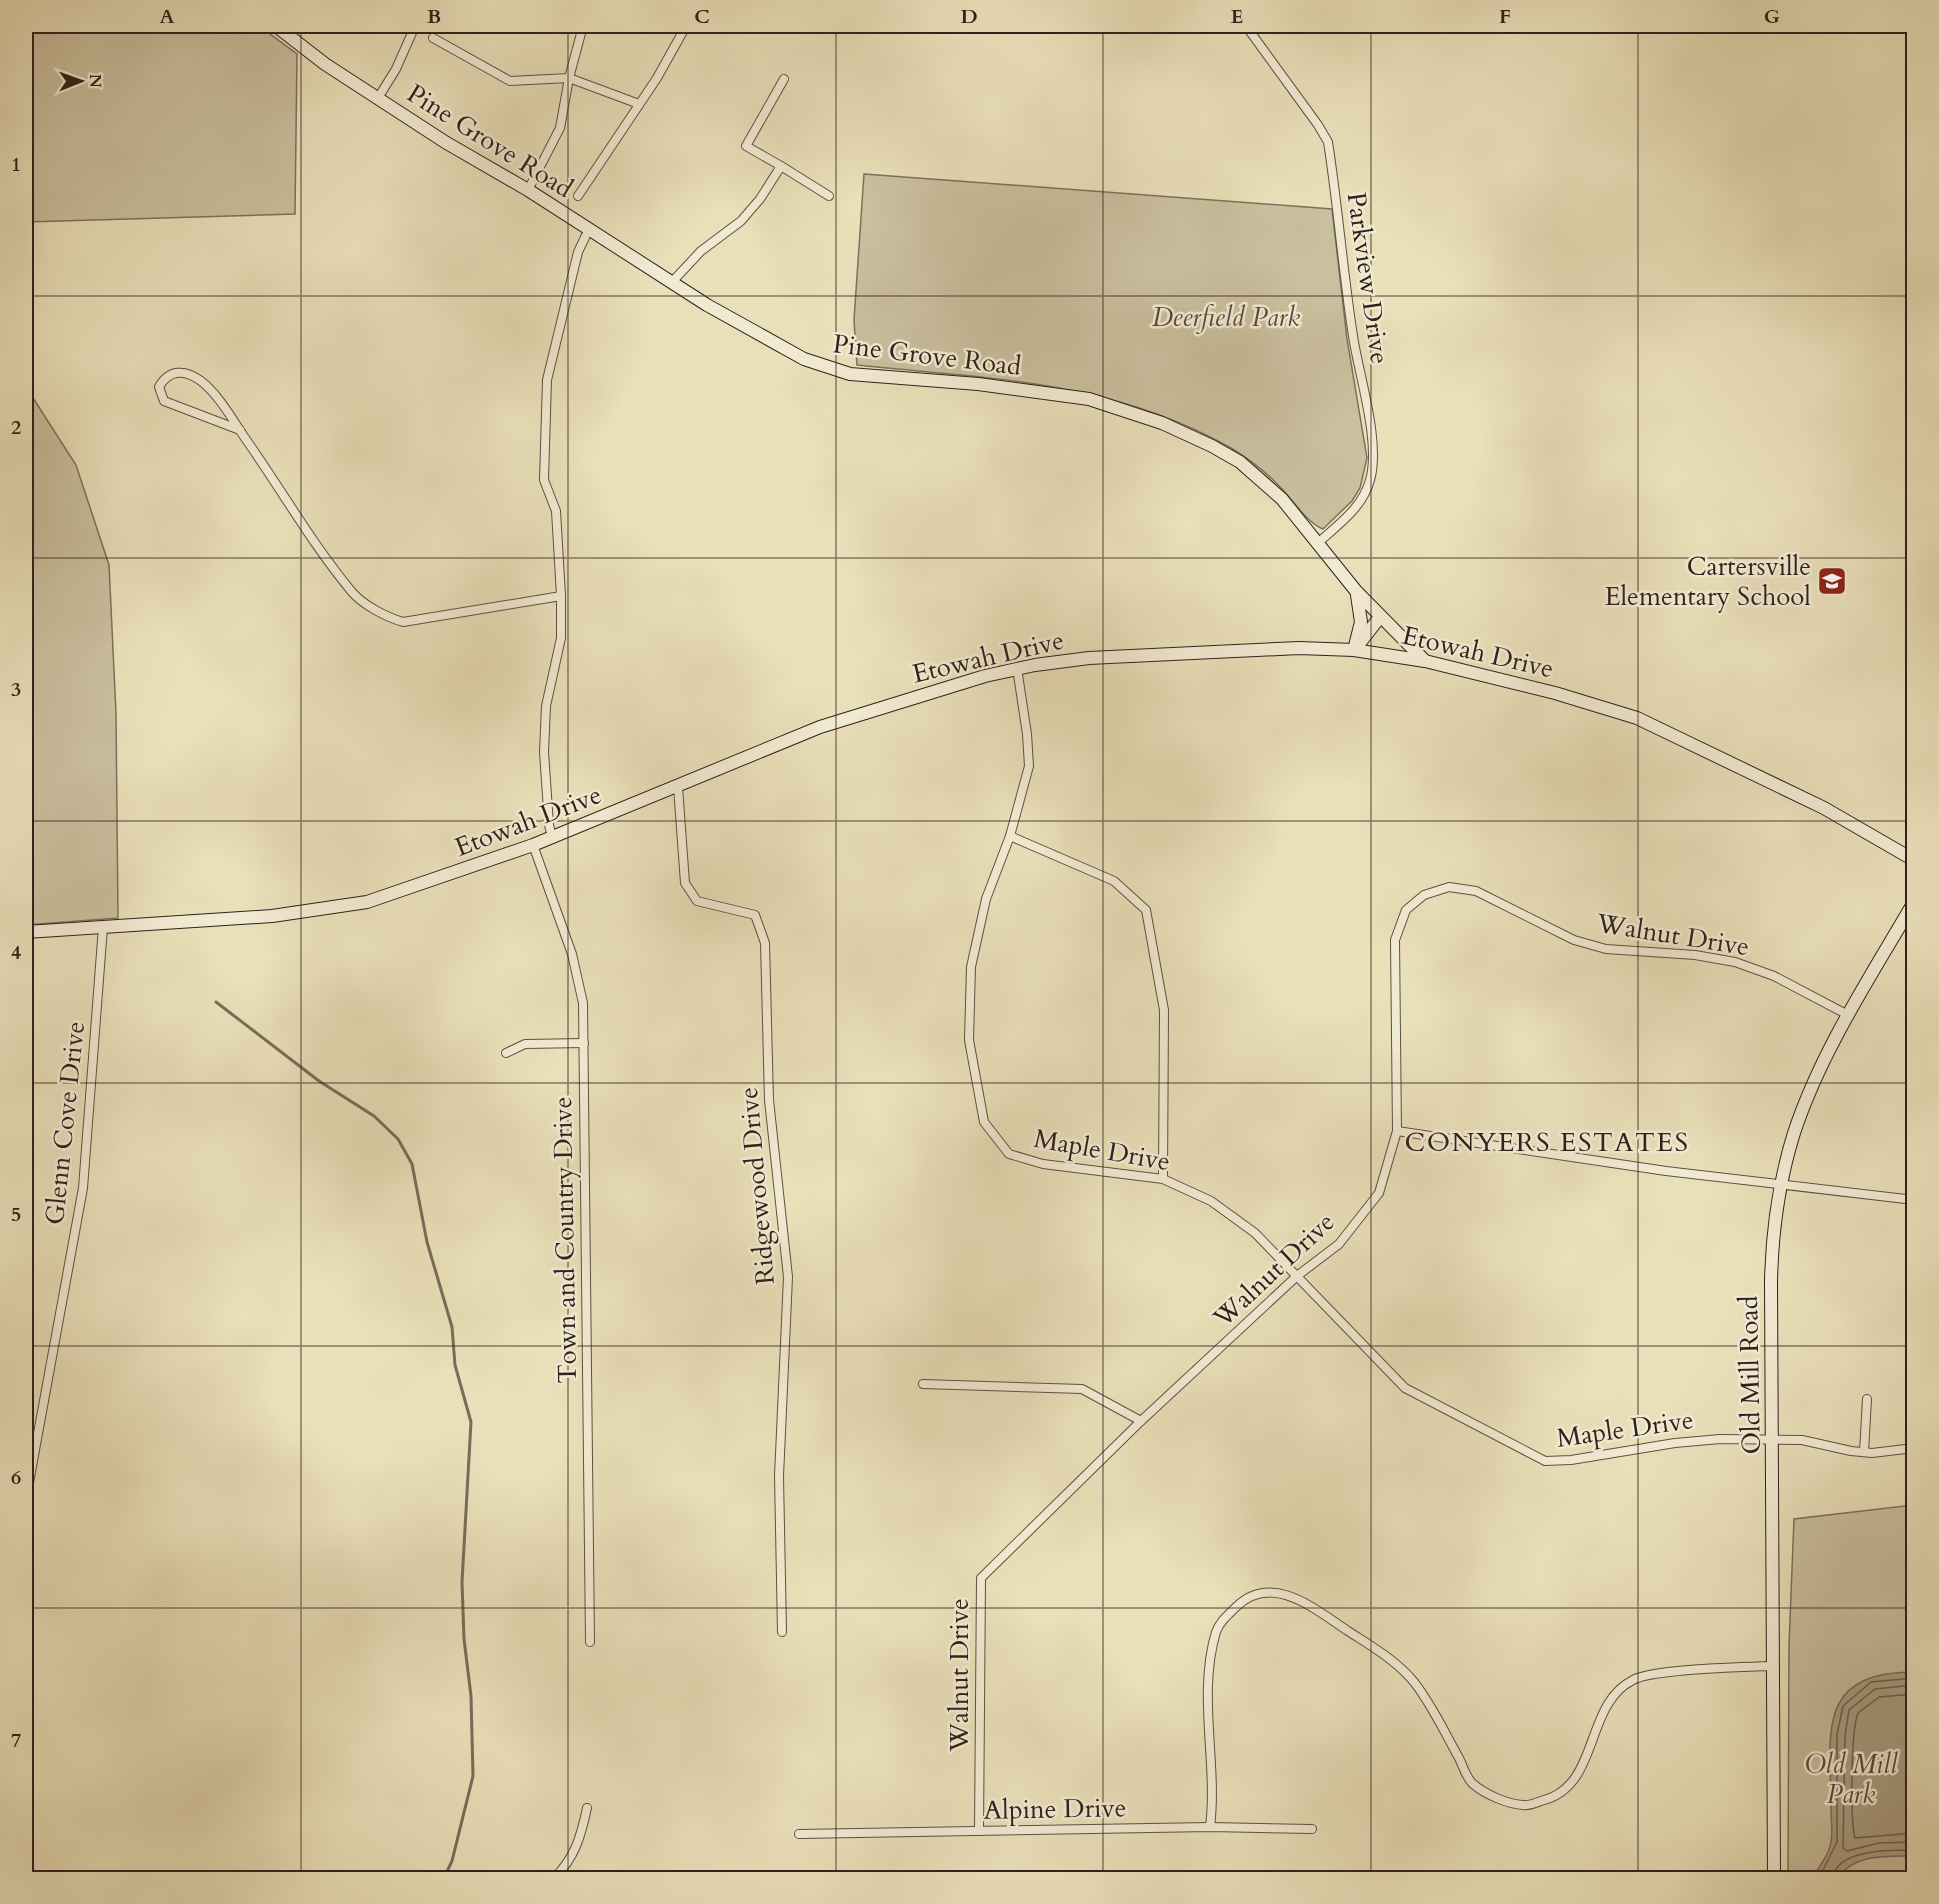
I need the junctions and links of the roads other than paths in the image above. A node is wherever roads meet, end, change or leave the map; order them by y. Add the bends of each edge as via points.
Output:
1 (276, 26) edge
2 (415, 26) edge
3 (583, 26) edge
4 (686, 26) edge
5 (1246, 26) edge
6 (433, 38) dead end
7 (569, 78) junction
8 (784, 79) dead end
9 (378, 98) junction
10 (639, 104) junction
11 (781, 166) junction
12 (528, 190) junction
13 (578, 196) dead end
14 (830, 196) dead end
15 (589, 229) junction
16 (672, 282) junction
17 (240, 430) junction
18 (1318, 542) junction
19 (1356, 591) junction
20 (561, 596) junction
21 (1380, 617) junction
22 (1354, 650) junction
23 (1425, 661) junction
24 (1017, 669) junction
25 (678, 787) junction
26 (1010, 836) junction
27 (552, 837) junction
28 (533, 845) junction
29 (1914, 860) edge
30 (1914, 902) edge
31 (104, 927) junction
32 (26, 932) edge
33 (1848, 1016) junction
34 (584, 1043) junction
35 (506, 1053) dead end
36 (1397, 1131) junction
37 (1163, 1179) junction
38 (1781, 1184) junction
39 (1914, 1200) edge
40 (1297, 1276) junction
41 (923, 1384) dead end
42 (1867, 1399) dead end
43 (1141, 1421) junction
44 (1774, 1439) junction
45 (1914, 1448) edge
46 (1864, 1452) junction
47 (26, 1499) edge
48 (782, 1632) dead end
49 (590, 1642) dead end
50 (1772, 1666) junction
51 (587, 1808) dead end
52 (1210, 1827) junction
53 (1312, 1829) dead end
54 (979, 1831) junction
55 (799, 1834) dead end
56 (554, 1878) edge
57 (1774, 1878) edge

1 - 9 street, Pine Grove Road
2 - 9 street
3 - 7 street
4 - 10 street
5 - 18 street, Parkview Drive via 1328,142 1353,336 1372,441 1367,490 1352,512
6 - 7 street via 510,81
7 - 10 street
7 - 12 street via 560,128
8 - 11 street via 746,146
9 - 12 street, Pine Grove Road
10 - 13 street
11 - 14 street
11 - 16 street via 741,221 701,251
12 - 15 street, Pine Grove Road
15 - 16 street, Pine Grove Road
15 - 20 street via 578,252 547,380 544,480 556,511
16 - 18 street, Pine Grove Road via 783,350 817,365 850,374 1076,396 1162,423 1240,462 1282,499
17 - 17 street via 202,382 183,372 164,377 159,387 164,401
17 - 20 street via 310,537 354,595 390,618 403,622
18 - 19 street, Pine Grove Road
19 - 21 street, Pine Grove Road
19 - 22 street via 1361,615
20 - 27 street via 561,638 546,706 544,752
21 - 22 street
21 - 23 street, Pine Grove Road
22 - 23 street, Etowah Drive
22 - 24 street, Etowah Drive via 1313,647 1089,658
23 - 29 street, Etowah Drive via 1637,718 1824,807
24 - 25 street, Etowah Drive via 945,687 820,727
24 - 26 street, Maple Drive via 1029,756
25 - 27 street, Etowah Drive
25 - 48 street, Ridgewood Drive via 685,883 697,901 755,915 765,943 769,1100 788,1277 779,1476
26 - 37 street via 1114,881 1146,910 1164,1010
26 - 37 street, Maple Drive via 986,899 970,967 969,1040 984,1122 1009,1154 1043,1164
27 - 28 street, Etowah Drive
28 - 31 street, Etowah Drive via 353,905 272,916
28 - 34 street, Town and Country Drive via 578,972
30 - 33 street, Old Mill Road
31 - 32 street, Etowah Drive
31 - 47 street, Glenn Cove Drive via 83,1188
33 - 36 street, Walnut Drive via 1774,976 1735,962 1695,955 1606,950 1574,940 1476,891 1449,887 1424,895 1406,910 1395,940
33 - 38 street, Old Mill Road via 1808,1096
34 - 35 street via 525,1044
34 - 49 street, Town and Country Drive
36 - 38 street
36 - 40 street, Walnut Drive via 1379,1193 1339,1244
37 - 40 street, Maple Drive via 1211,1201 1255,1233
38 - 39 street
38 - 44 street, Old Mill Road via 1772,1257
40 - 43 street, Walnut Drive
40 - 44 street, Maple Drive via 1405,1388 1545,1461 1571,1461 1694,1440
41 - 43 street via 1082,1389
42 - 46 street
43 - 54 street, Walnut Drive via 981,1578
44 - 46 street, Maple Drive via 1814,1441
44 - 50 street, Old Mill Road
45 - 46 street, Maple Drive
50 - 52 street via 1662,1674 1633,1680 1605,1710 1581,1770 1571,1784 1552,1799 1524,1805 1496,1797 1472,1782 1430,1705 1392,1660 1316,1607 1284,1594 1261,1594 1240,1603 1223,1619 1211,1652
50 - 57 street, Old Mill Road
51 - 56 street via 579,1845
52 - 53 street, Alpine Drive
52 - 54 street, Alpine Drive
54 - 55 street, Alpine Drive

